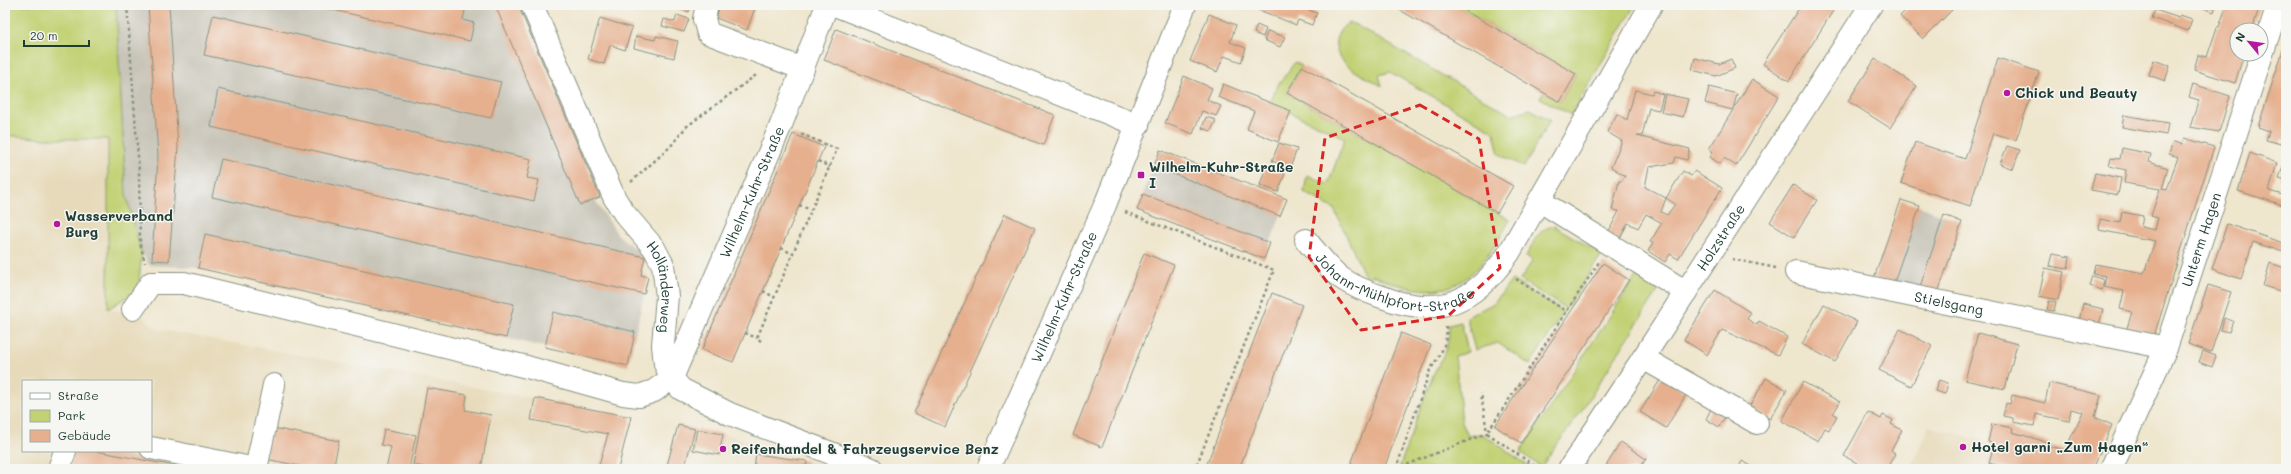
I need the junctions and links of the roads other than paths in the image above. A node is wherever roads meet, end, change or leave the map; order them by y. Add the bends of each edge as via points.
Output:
1 (532, 5) edge
2 (707, 5) edge
3 (827, 5) edge
4 (835, 5) edge
5 (1185, 5) edge
6 (1651, 5) edge
7 (1871, 5) edge
8 (2278, 5) edge
9 (803, 69) junction
10 (1138, 125) junction
11 (1540, 201) junction
12 (1306, 240) dead end
13 (1796, 272) road end
14 (1686, 292) junction
15 (133, 309) dead end
16 (2166, 348) junction
17 (1643, 358) junction
18 (672, 378) junction
19 (274, 385) dead end
20 (1757, 422) dead end
21 (152, 448) edge
22 (65, 452) edge
23 (59, 469) edge
24 (256, 469) edge
25 (872, 469) edge
26 (988, 469) edge
27 (1569, 469) edge
28 (2111, 469) edge

1 - 18 street, Holländerweg via 614,197 624,213 654,248 663,265 667,296 663,344 665,364
2 - 9 street via 704,19 708,33
3 - 9 street, Wilhelm-Kuhr-Straße
4 - 10 street
5 - 10 street, Wilhelm-Kuhr-Straße
6 - 11 street, Johann-Mühlpfort-Straße
7 - 14 street, Holzstraße
8 - 16 street, Unterm Hagen
9 - 18 street, Wilhelm-Kuhr-Straße
10 - 26 street, Wilhelm-Kuhr-Straße
11 - 12 street, Johann-Mühlpfort-Straße via 1509,254 1489,280 1467,296 1443,305 1417,307 1400,304 1354,287 1340,277
11 - 14 street
13 - 16 street, Stielsgang
14 - 17 street, Holzstraße
15 - 18 street via 151,283 184,283 527,367 623,394 639,396 654,391
16 - 28 street, Unterm Hagen
17 - 20 street
17 - 27 street, Holzstraße
18 - 25 street, Holländerweg via 681,389 730,414
19 - 24 street
21 - 24 street
22 - 23 street

